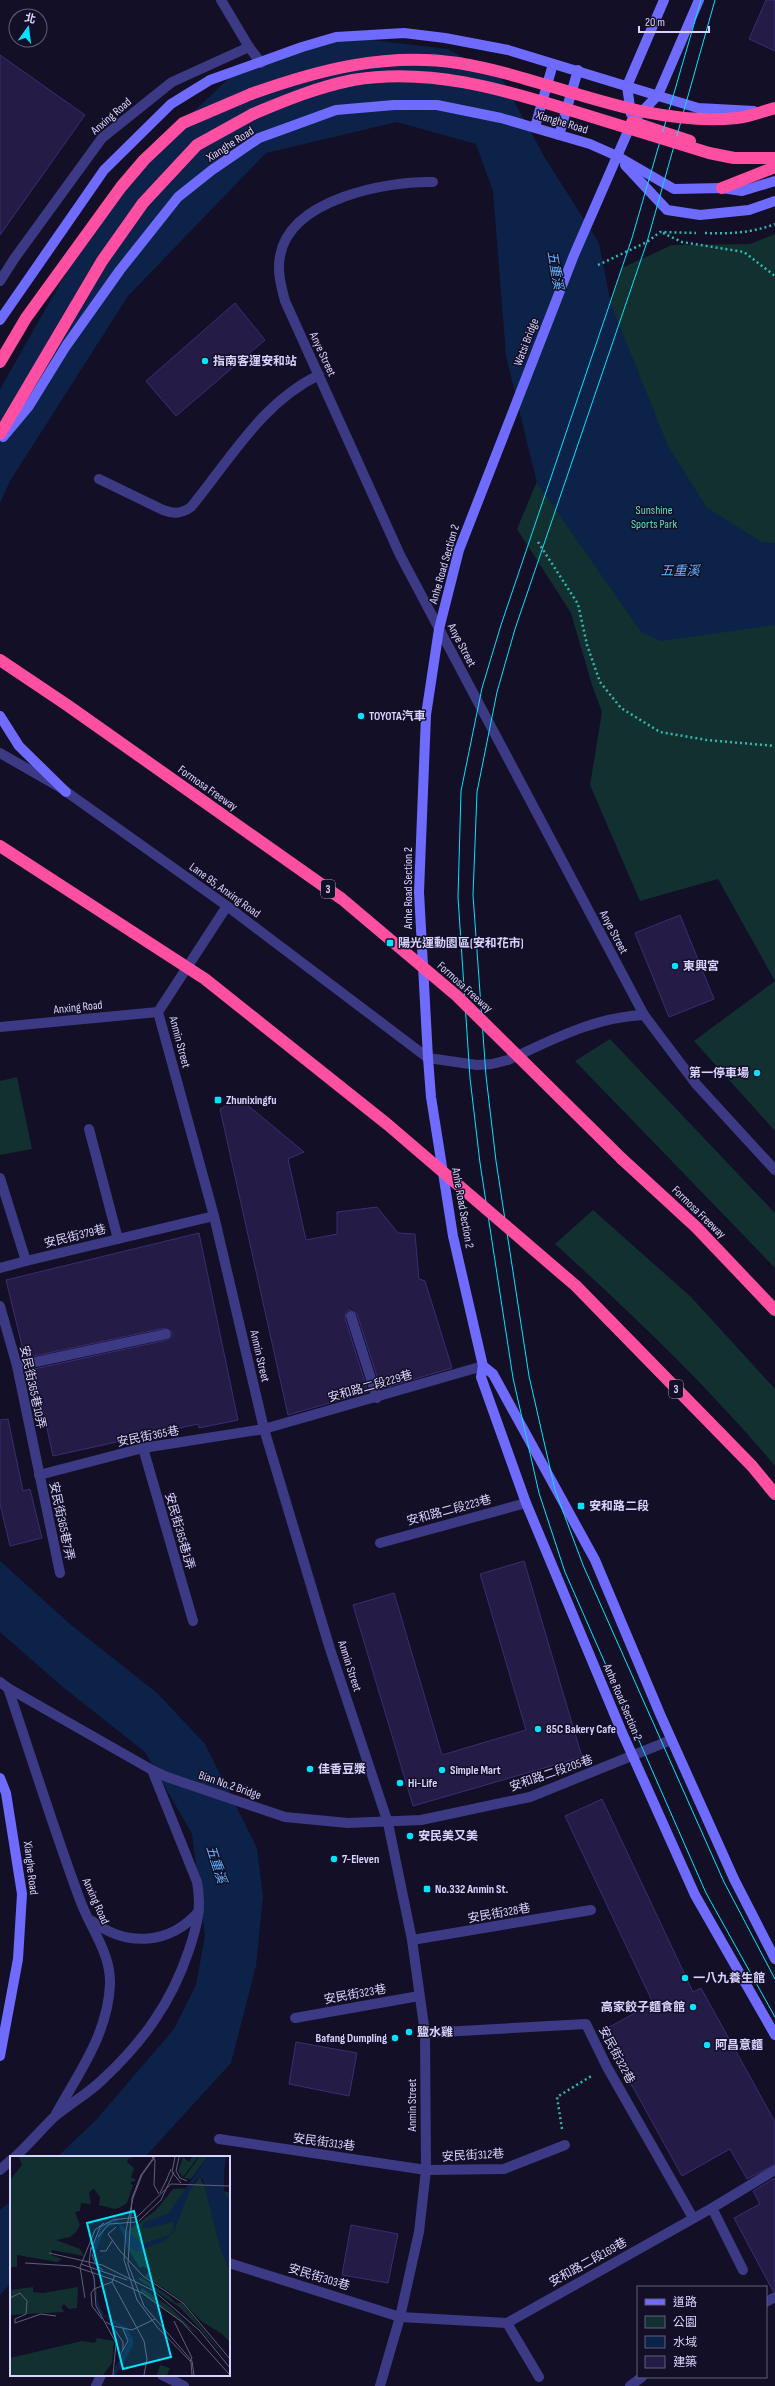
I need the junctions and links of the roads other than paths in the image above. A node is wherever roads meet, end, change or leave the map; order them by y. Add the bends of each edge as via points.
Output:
1 (221, 0) edge
2 (664, 0) edge
3 (699, 0) edge
4 (249, 47) junction
5 (261, 63) junction
6 (553, 64) junction
7 (578, 70) junction
8 (627, 86) junction
9 (658, 95) junction
10 (775, 105) edge
11 (775, 108) edge
12 (632, 122) junction
13 (535, 128) junction
14 (560, 135) junction
15 (775, 152) edge
16 (617, 156) junction
17 (775, 158) edge
18 (775, 167) edge
19 (775, 181) edge
20 (433, 182) dead end
21 (722, 188) junction
22 (775, 201) edge
23 (0, 281) edge
24 (0, 320) edge
25 (0, 362) edge
26 (319, 375) junction
27 (0, 434) edge
28 (0, 440) edge
29 (99, 479) dead end
30 (475, 508) joint
31 (439, 629) junction
32 (0, 660) edge
33 (0, 716) edge
34 (0, 753) edge
35 (66, 792) junction
36 (0, 846) edge
37 (227, 906) junction
38 (158, 1012) junction
39 (644, 1015) junction
40 (0, 1027) edge
41 (428, 1058) junction
42 (89, 1129) dead end
43 (775, 1170) edge
44 (0, 1178) edge
45 (214, 1216) junction
46 (118, 1239) junction
47 (26, 1261) junction
48 (0, 1268) edge
49 (0, 1306) edge
50 (775, 1310) edge
51 (351, 1316) dead end
52 (166, 1334) dead end
53 (17, 1366) junction
54 (483, 1366) junction
55 (377, 1398) junction
56 (264, 1429) junction
57 (143, 1448) junction
58 (39, 1475) junction
59 (775, 1494) edge
60 (526, 1503) junction
61 (380, 1542) dead end
62 (60, 1573) dead end
63 (193, 1621) dead end
64 (4, 1685) edge
65 (671, 1740) junction
66 (632, 1756) junction
67 (152, 1770) junction
68 (167, 1777) joint
69 (0, 1778) edge
70 (388, 1823) junction
71 (200, 1909) junction
72 (591, 1910) dead end
73 (91, 1920) junction
74 (412, 1940) junction
75 (775, 1959) edge
76 (419, 1996) junction
77 (295, 2018) dead end
78 (425, 2033) junction
79 (775, 2035) edge
80 (0, 2056) edge
81 (53, 2118) junction
82 (219, 2139) dead end
83 (565, 2145) road end
84 (15, 2156) edge
85 (10, 2161) edge
86 (0, 2170) edge
87 (426, 2170) junction
88 (775, 2170) edge
89 (712, 2208) junction
90 (693, 2218) junction
91 (230, 2263) edge
92 (743, 2270) dead end
93 (400, 2317) junction
94 (507, 2323) junction
95 (101, 2376) edge
96 (164, 2376) edge
97 (539, 2377) dead end
98 (641, 2378) edge
99 (96, 2386) edge
100 (184, 2386) edge
101 (380, 2386) edge
102 (630, 2386) edge

1 - 4 street
2 - 8 main road
3 - 9 main road
4 - 5 street
4 - 23 street, Anxing Road via 172,82 102,138
5 - 6 main road via 336,37 404,33 508,50
5 - 24 main road via 210,80 165,110 104,170
6 - 7 main road
6 - 13 main road
7 - 8 main road
7 - 14 main road
8 - 9 main road
8 - 12 main road
9 - 10 main road via 698,108 750,112
9 - 12 main road
11 - 25 highway, bridge via 739,118 670,118 515,75 457,63 408,59 357,63 298,77 183,123 144,160 121,186 26,318
12 - 15 highway via 737,156
12 - 16 main road, Watsi Bridge
13 - 14 main road, Xianghe Road
13 - 28 main road, Xianghe Road via 437,105 394,105 336,110 259,138 178,197 120,270 66,346 29,406
14 - 16 main road, Xianghe Road
16 - 21 main road, Xianghe Road via 674,189
16 - 22 main road via 668,210 700,215 749,210
16 - 30 main road, Watsi Bridge via 566,274
17 - 27 highway, bridge via 734,158 709,153 476,83 438,78 354,80 302,94 253,114 197,145 143,202 102,261
18 - 21 highway
19 - 21 main road, Xianghe Road via 742,191
20 - 26 street, Anye Street via 386,186 336,200 312,213 296,226 285,240 280,255 280,283 285,301
26 - 29 street via 303,383 278,403 228,457 198,498 183,513 163,510
26 - 31 street, Anye Street via 400,555
30 - 31 main road, Anhe Road Section 2 via 456,562
31 - 39 street, Anye Street
31 - 41 main road, Anhe Road Section 2 via 426,715 418,892
32 - 50 highway, Formosa Freeway / 3, bridge via 342,899 457,996 622,1159 696,1227
33 - 35 main road via 19,746
34 - 35 street, Lane 95, Anxing Road
35 - 37 street, Lane 95, Anxing Road
36 - 59 highway, 3, bridge via 205,979 387,1124 576,1286 752,1466
37 - 38 street, Anmin Street
37 - 41 street, Lane 95, Anxing Road
38 - 40 street, Anxing Road
38 - 45 street, Anmin Street
39 - 41 street via 598,1021 508,1060 492,1064 477,1065
39 - 43 street, Anye Street via 696,1084
41 - 54 main road, Anhe Road Section 2 via 431,1097 453,1236
42 - 46 street
44 - 47 street
45 - 46 street, 安民街379巷
45 - 56 street, Anmin Street
46 - 47 street, 安民街379巷
47 - 48 street, 安民街379巷
49 - 53 street, 安民街365巷10弄
51 - 55 street
52 - 53 street
53 - 58 street, 安民街365巷10弄
54 - 55 street, 安和路二段229巷
54 - 60 main road, Anhe Road Section 2 via 481,1377
54 - 65 main road via 493,1374 595,1560
55 - 56 street, 安和路二段229巷
56 - 57 street, 安民街365巷
56 - 70 street, Anmin Street via 330,1649
57 - 58 street, 安民街365巷
57 - 63 street, 安民街365巷1弄
58 - 62 street, 安民街365巷7弄
60 - 61 street, 安和路二段223巷
60 - 66 main road, Anhe Road Section 2
64 - 67 street, Anxing Road
64 - 73 street, Anxing Road via 80,1902
65 - 66 street, 安和路二段205巷
65 - 75 main road via 734,1878
66 - 70 street, 安和路二段205巷 via 530,1797 445,1816
66 - 79 main road, Anhe Road Section 2 via 695,1895
67 - 68 street, Anxing Road
67 - 71 street, Anxing Road via 197,1882
68 - 70 street, Bian No.2 Bridge via 285,1817 348,1823
69 - 80 main road, Xianghe Road via 6,1794 22,1894 18,1959
70 - 74 street, Anmin Street
71 - 73 street via 178,1930 162,1937 143,1939 110,1932
71 - 81 street, Anxing Road via 180,1976 167,2003 136,2046 100,2082
72 - 74 street, 安民街328巷
73 - 81 street, Anxing Road via 108,1965 110,1983 107,2006 102,2029 92,2051
74 - 76 street, Anmin Street
76 - 77 street, 安民街323巷
76 - 78 street, Anmin Street
78 - 87 street, Anmin Street
78 - 90 street, 安民街322巷 via 586,2024 607,2067
81 - 84 street, Anxing Road
82 - 87 street, 安民街313巷
83 - 87 street, 安民街312巷 via 504,2169
85 - 86 street
87 - 93 street, Anmin Street via 419,2232
88 - 89 street, 安和路二段169巷
89 - 90 street, 安和路二段169巷
89 - 92 street
90 - 94 street, 安和路二段169巷
91 - 93 street, 安民街303巷
93 - 94 street
93 - 101 street, Anmin Street
94 - 97 street
95 - 99 street
96 - 100 street
98 - 102 street

